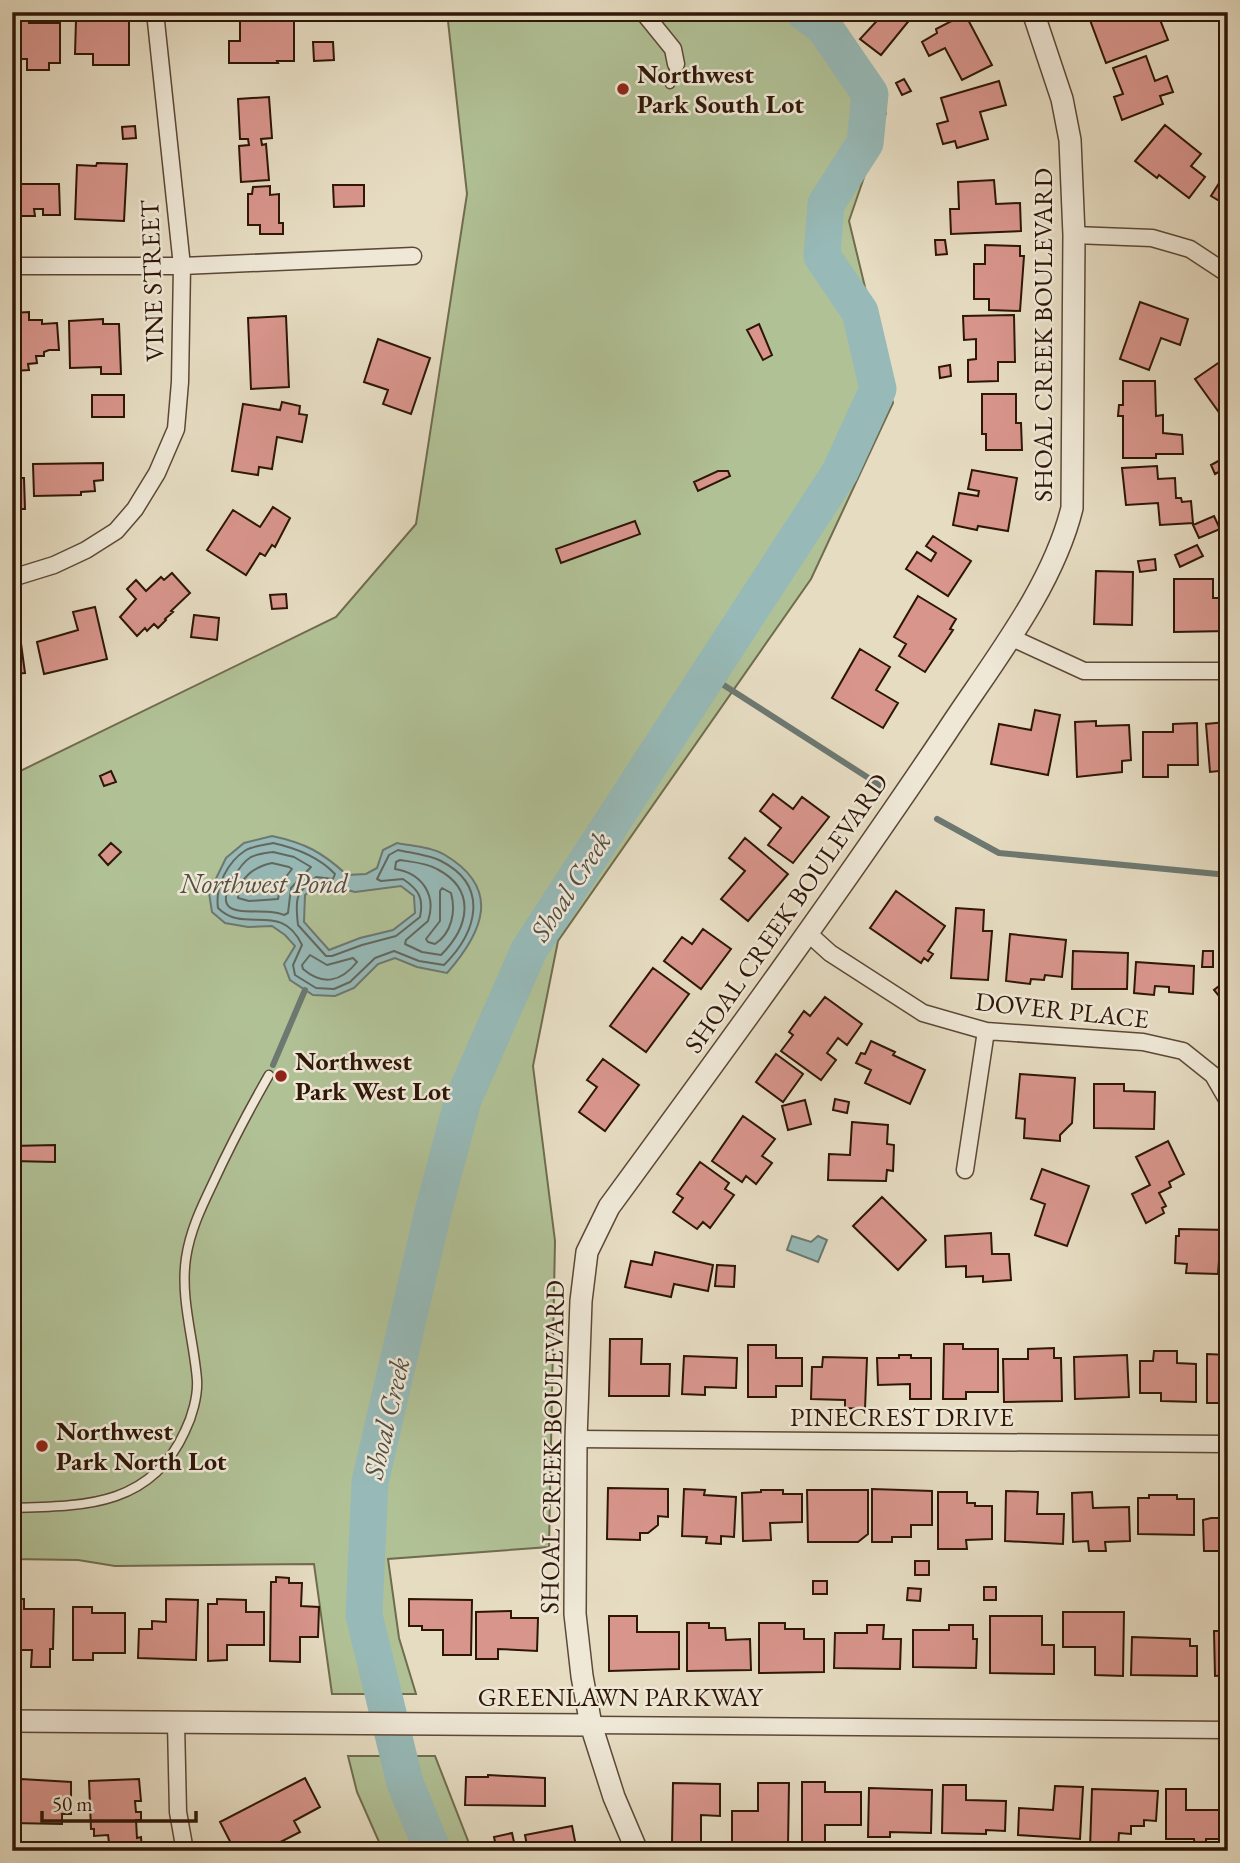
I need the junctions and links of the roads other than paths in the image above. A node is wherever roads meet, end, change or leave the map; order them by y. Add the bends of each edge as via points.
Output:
1 (155, 12) edge
2 (642, 12) edge
3 (1033, 12) edge
4 (676, 64) joint
5 (670, 84) dead end
6 (1074, 235) junction
7 (413, 256) dead end
8 (12, 266) edge
9 (182, 266) junction
10 (1228, 274) edge
11 (12, 578) edge
12 (1010, 636) junction
13 (1228, 671) edge
14 (809, 934) junction
15 (986, 1031) junction
16 (269, 1075) dead end
17 (1228, 1101) edge
18 (965, 1170) dead end
19 (576, 1439) junction
20 (1228, 1444) edge
21 (12, 1507) edge
22 (12, 1721) edge
23 (176, 1723) junction
24 (591, 1725) junction
25 (1228, 1730) edge
26 (185, 1851) edge
27 (637, 1851) edge

1 - 9 street, VINE STREET
2 - 4 street via 673,49
3 - 6 street, SHOAL CREEK BOULEVARD via 1062,99 1070,139
4 - 5 lane
6 - 10 street via 1152,239 1190,249
6 - 12 street, SHOAL CREEK BOULEVARD via 1072,508 1054,561
7 - 9 street
8 - 9 street
9 - 11 street, VINE STREET via 176,429 152,482 116,531 54,565
12 - 13 street via 1084,671
12 - 14 street, SHOAL CREEK BOULEVARD
14 - 15 street, DOVER PLACE via 830,953 923,1013
14 - 19 street, SHOAL CREEK BOULEVARD via 596,1231 584,1270
15 - 17 street, DOVER PLACE via 1143,1042 1184,1051 1213,1076
15 - 18 street
16 - 21 lane via 193,1224 185,1294 197,1384 191,1419 177,1450 148,1478 104,1501
19 - 20 street, PINECREST DRIVE
19 - 24 street, SHOAL CREEK BOULEVARD via 575,1614
22 - 23 street, GREENLAWN PARKWAY
23 - 24 street, GREENLAWN PARKWAY
23 - 26 street via 178,1812
24 - 25 street, GREENLAWN PARKWAY
24 - 27 street, SHOAL CREEK BOULEVARD

